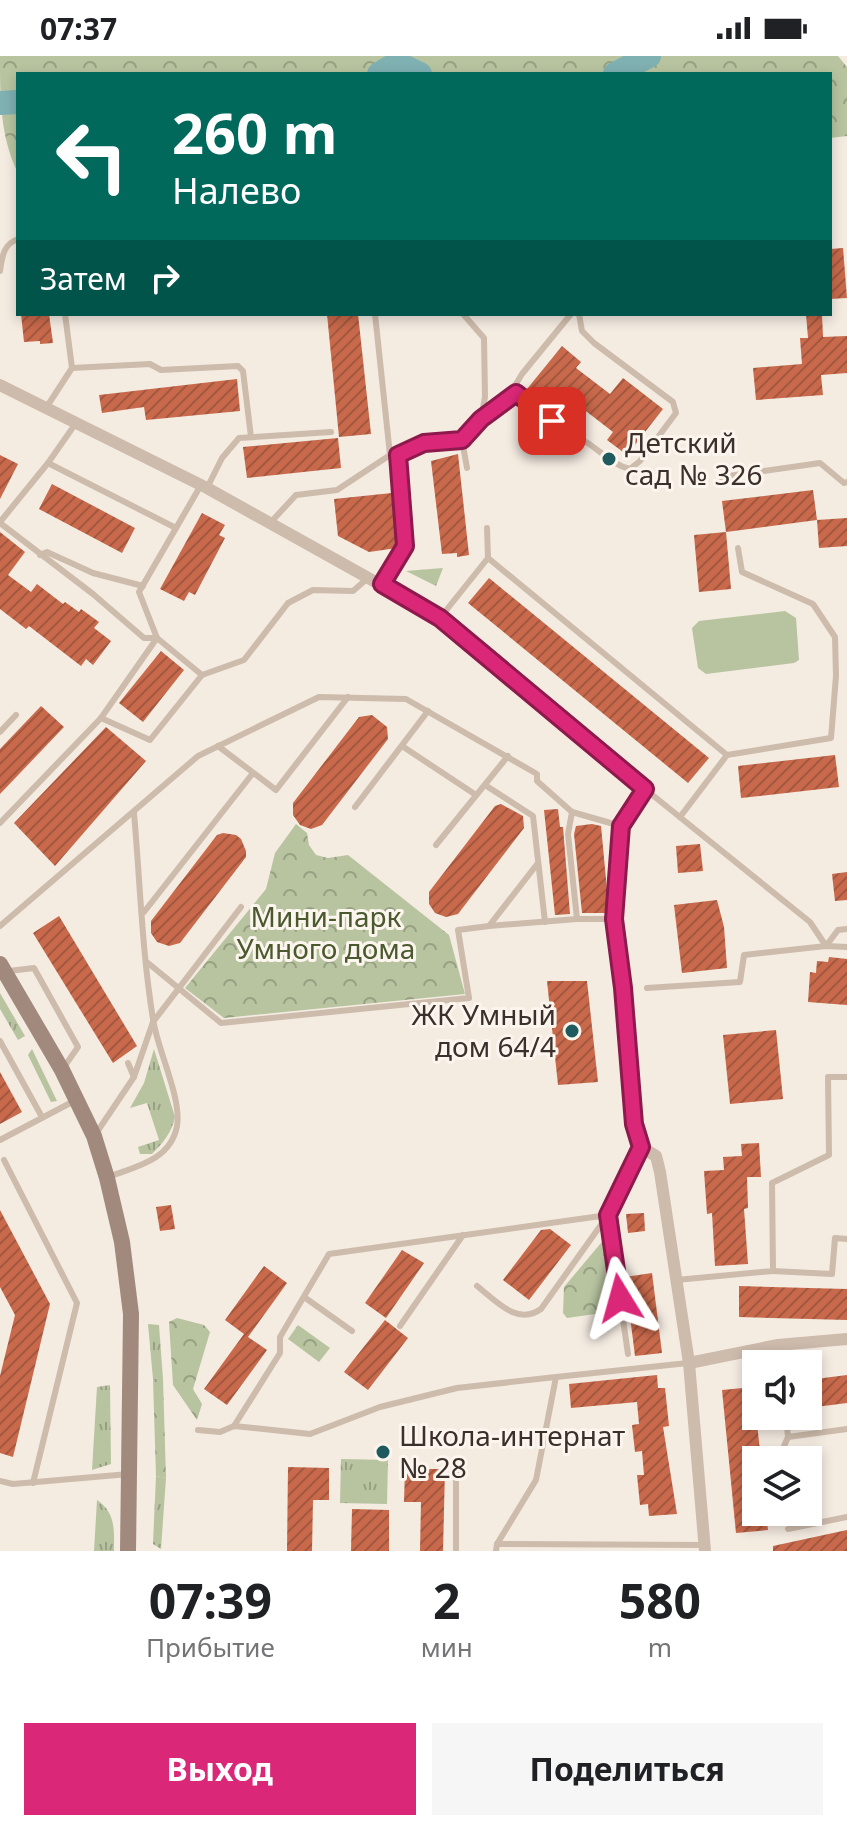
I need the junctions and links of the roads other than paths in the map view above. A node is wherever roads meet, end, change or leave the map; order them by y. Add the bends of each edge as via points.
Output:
1 (16, 240) edge
2 (0, 271) edge
3 (65, 316) edge
4 (375, 316) edge
5 (465, 316) edge
6 (569, 316) edge
7 (579, 316) edge
8 (72, 368) junction
9 (0, 385) edge
10 (516, 393) junction
11 (46, 408) junction
12 (481, 419) junction
13 (76, 423) junction
14 (331, 432) dead end
15 (251, 437) junction
16 (462, 440) junction
17 (394, 455) junction
18 (48, 463) junction
19 (467, 468) dead end
20 (721, 477) dead end
21 (847, 482) edge
22 (204, 486) junction
23 (0, 522) edge
24 (271, 522) junction
25 (176, 528) junction
26 (487, 528) dead end
27 (738, 548) dead end
28 (40, 555) junction
29 (488, 558) junction
30 (368, 578) junction
31 (382, 584) junction
32 (143, 586) junction
33 (440, 618) junction
34 (157, 638) junction
35 (202, 675) junction
36 (348, 697) junction
37 (428, 711) junction
38 (16, 715) dead end
39 (101, 718) junction
40 (0, 732) edge
41 (218, 746) junction
42 (402, 746) junction
43 (727, 755) junction
44 (508, 756) junction
45 (253, 773) junction
46 (485, 785) junction
47 (645, 789) junction
48 (476, 795) junction
49 (355, 807) dead end
50 (572, 812) junction
51 (134, 813) junction
52 (680, 817) junction
53 (0, 823) edge
54 (621, 826) junction
55 (436, 845) dead end
56 (538, 863) junction
57 (241, 907) dead end
58 (143, 913) junction
59 (577, 919) junction
60 (614, 919) junction
61 (545, 922) junction
62 (0, 926) edge
63 (489, 926) junction
64 (847, 929) edge
65 (826, 946) junction
66 (847, 947) edge
67 (148, 963) junction
68 (3, 968) edge
69 (179, 988) junction
70 (647, 988) dead end
71 (153, 1022) junction
72 (0, 1041) edge
73 (128, 1063) dead end
74 (62, 1070) junction
75 (134, 1077) junction
76 (847, 1077) edge
77 (76, 1100) junction
78 (42, 1117) junction
79 (94, 1136) junction
80 (0, 1140) edge
81 (641, 1147) junction
82 (4, 1160) dead end
83 (107, 1178) junction
84 (608, 1215) junction
85 (463, 1235) junction
86 (847, 1239) edge
87 (773, 1271) junction
88 (676, 1280) junction
89 (477, 1286) dead end
90 (304, 1297) junction
91 (400, 1326) dead end
92 (352, 1331) dead end
93 (847, 1339) edge
94 (778, 1345) junction
95 (779, 1350) edge
96 (628, 1354) dead end
97 (689, 1363) junction
98 (556, 1377) junction
99 (234, 1426) junction
100 (847, 1429) edge
101 (198, 1430) dead end
102 (787, 1430) edge
103 (788, 1437) junction
104 (784, 1446) edge
105 (456, 1472) dead end
106 (129, 1474) junction
107 (0, 1481) edge
108 (33, 1483) junction
109 (847, 1517) edge
110 (788, 1529) dead end
111 (497, 1547) edge
112 (705, 1548) edge
113 (128, 1551) edge
114 (456, 1551) edge

1 - 2 lane via 3,252
3 - 8 lane
4 - 17 lane
5 - 12 lane via 484,338
6 - 10 lane via 522,374 513,389
7 - 10 lane via 582,331 594,343 673,402 676,413 640,461 630,469 619,467
8 - 11 lane
8 - 15 lane via 238,366 243,371
9 - 11 street
10 - 12 lane
11 - 13 street
12 - 16 lane
13 - 18 lane
13 - 22 street
14 - 15 lane
15 - 22 lane via 239,438
16 - 17 lane via 424,443
16 - 19 lane
17 - 24 lane via 337,490 296,495
17 - 31 lane via 405,546
18 - 23 lane
18 - 25 lane
20 - 21 lane via 820,463
22 - 24 street
22 - 25 lane
23 - 28 lane
24 - 30 street
25 - 32 lane
26 - 29 lane
27 - 43 lane via 742,572 813,604 835,637 836,676 831,738
28 - 32 lane via 47,552 93,573
28 - 34 lane via 144,638
29 - 33 lane
29 - 43 lane
30 - 31 street
30 - 35 lane via 353,591 313,590 288,603 244,660
31 - 33 street
32 - 34 lane via 139,592
33 - 47 street
34 - 35 lane
34 - 39 lane
35 - 39 lane via 150,740
36 - 37 lane via 406,699
36 - 41 lane via 319,697
36 - 45 lane via 276,790
37 - 42 lane
37 - 44 lane
38 - 40 lane
39 - 53 lane
41 - 45 lane
41 - 51 lane via 198,756
42 - 48 lane
42 - 49 lane
43 - 52 lane
44 - 46 lane
44 - 50 lane via 537,774 537,781
45 - 58 lane
46 - 48 lane
46 - 56 lane via 533,816
47 - 52 lane
47 - 54 street
48 - 55 lane
50 - 54 lane
50 - 59 lane via 568,834
51 - 58 lane
51 - 62 lane
52 - 65 lane via 810,922
54 - 60 street
56 - 61 lane
56 - 63 lane
57 - 69 lane
58 - 67 lane
59 - 60 lane
59 - 61 lane
60 - 81 street via 634,1124
61 - 63 lane
63 - 69 lane via 458,930 469,998 221,1023
64 - 65 lane via 838,930
65 - 66 lane
65 - 70 lane via 744,955 740,982
67 - 69 lane
67 - 71 lane
68 - 74 main road
68 - 74 lane via 34,968 78,1047
69 - 71 lane
71 - 75 lane
71 - 83 lane via 177,1109 177,1127 152,1161
72 - 78 lane
73 - 75 lane
74 - 77 main road
75 - 79 lane
76 - 87 lane via 828,1077 829,1155 772,1183
77 - 78 lane
77 - 79 main road
78 - 80 lane
79 - 83 main road
81 - 84 lane
81 - 88 street via 656,1156
82 - 108 lane via 77,1303
83 - 106 main road via 130,1295
84 - 85 lane
84 - 89 lane via 532,1315 511,1312
84 - 96 lane
85 - 90 lane via 329,1254
85 - 91 lane
86 - 87 lane via 835,1238 832,1274
87 - 88 lane
88 - 97 street
90 - 92 lane
90 - 99 lane via 280,1337 280,1353
93 - 94 street
94 - 95 lane
94 - 97 street
97 - 98 lane
97 - 112 street
98 - 99 lane via 457,1388 380,1407 310,1434
98 - 111 lane via 536,1480
99 - 101 lane via 220,1432
100 - 103 lane
102 - 103 lane
103 - 104 lane
105 - 114 lane
106 - 108 lane
106 - 113 main road
107 - 108 lane
109 - 110 lane
111 - 112 lane

